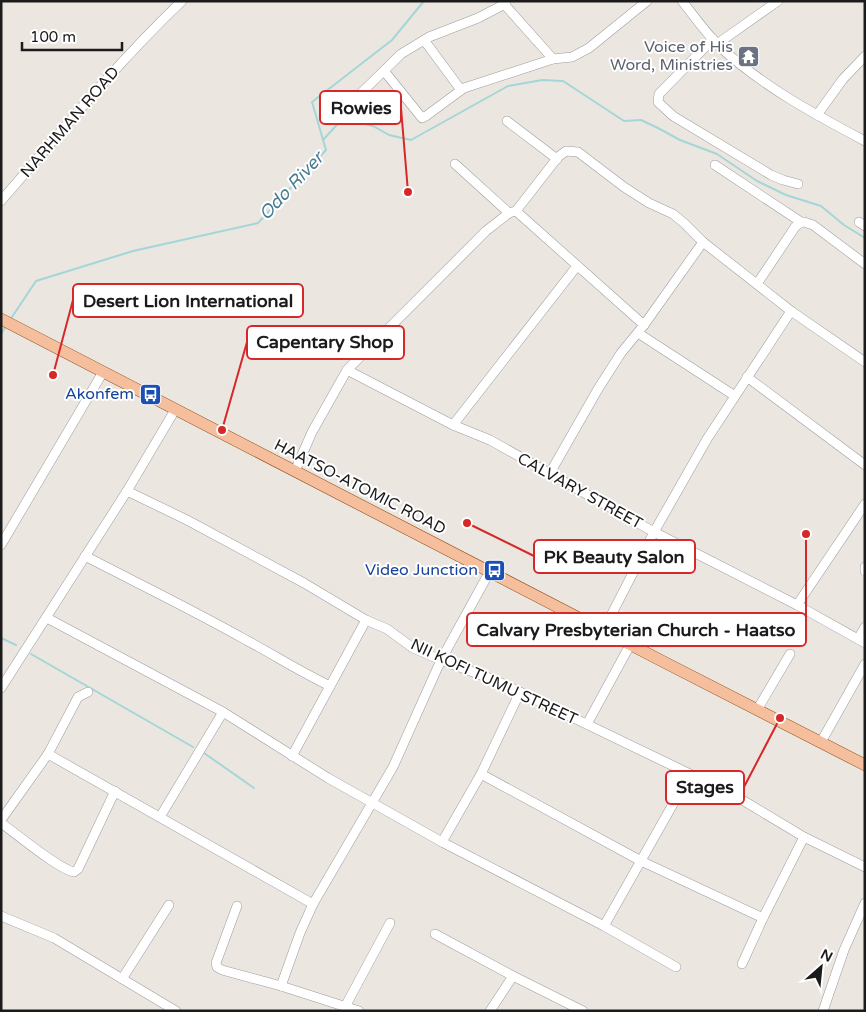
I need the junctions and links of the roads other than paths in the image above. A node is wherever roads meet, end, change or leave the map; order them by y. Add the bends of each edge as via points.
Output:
1 (182, 1) edge
2 (647, 1) edge
3 (682, 1) edge
4 (778, 1) edge
5 (505, 2) edge
6 (424, 40) junction
7 (715, 42) junction
8 (865, 56) edge
9 (553, 59) junction
10 (385, 72) junction
11 (461, 90) junction
12 (354, 100) dead end
13 (817, 115) junction
14 (508, 121) dead end
15 (865, 141) edge
16 (557, 159) junction
17 (455, 164) dead end
18 (715, 165) dead end
19 (798, 184) dead end
20 (1, 201) edge
21 (513, 212) junction
22 (801, 222) junction
23 (704, 242) junction
24 (865, 264) edge
25 (577, 266) junction
26 (757, 284) junction
27 (791, 311) junction
28 (3, 319) edge
29 (644, 325) junction
30 (638, 333) junction
31 (865, 362) edge
32 (347, 370) junction
33 (103, 372) junction
34 (747, 377) junction
35 (735, 396) junction
36 (175, 410) junction
37 (453, 425) junction
38 (865, 465) edge
39 (295, 472) junction
40 (550, 473) junction
41 (127, 491) junction
42 (865, 504) edge
43 (654, 532) junction
44 (1, 545) edge
45 (85, 556) junction
46 (865, 567) edge
47 (490, 571) junction
48 (865, 571) edge
49 (797, 605) junction
50 (47, 618) junction
51 (366, 620) junction
52 (865, 627) edge
53 (603, 631) junction
54 (861, 641) edge
55 (630, 645) junction
56 (790, 654) dead end
57 (441, 660) junction
58 (865, 664) edge
59 (330, 686) junction
60 (1, 688) edge
61 (88, 692) dead end
62 (520, 692) junction
63 (757, 710) junction
64 (223, 712) junction
65 (587, 724) junction
66 (821, 742) junction
67 (48, 754) junction
68 (292, 756) junction
69 (865, 765) edge
70 (481, 774) junction
71 (690, 774) junction
72 (115, 791) junction
73 (371, 802) junction
74 (160, 816) junction
75 (1, 821) edge
76 (804, 837) junction
77 (442, 842) junction
78 (641, 862) junction
79 (865, 867) edge
80 (865, 903) edge
81 (313, 904) junction
82 (169, 906) dead end
83 (238, 906) dead end
84 (1, 916) edge
85 (762, 918) junction
86 (390, 923) dead end
87 (604, 926) junction
88 (435, 934) dead end
89 (742, 964) dead end
90 (676, 967) dead end
91 (514, 976) junction
92 (122, 979) junction
93 (281, 986) junction
94 (346, 1005) junction
95 (579, 1010) edge
96 (176, 1011) edge
97 (359, 1011) edge
98 (490, 1011) edge
99 (823, 1011) edge

1 - 20 street, NARHMAN ROAD via 117,68
2 - 9 street via 589,48 572,58
3 - 7 street
4 - 7 street
5 - 6 street via 478,18
5 - 9 street
6 - 10 street via 401,54
6 - 11 street
7 - 13 street via 779,91
7 - 19 street via 659,94 658,102 672,116 771,175
8 - 13 street via 843,79
9 - 11 street
10 - 11 street via 422,118
10 - 12 street
13 - 15 street
14 - 16 street
16 - 21 street
16 - 23 street via 566,151 578,152 624,187 673,214
17 - 21 street
18 - 22 street
21 - 25 street
21 - 32 street via 486,231
22 - 24 street via 812,225
22 - 26 street
23 - 26 street
23 - 29 street
25 - 29 street
25 - 37 street
26 - 27 street
27 - 31 street
27 - 34 street
28 - 33 main road, HAATSO-ATOMIC ROAD
29 - 30 street
30 - 35 street
30 - 40 street via 621,352
32 - 37 street, CALVARY STREET
32 - 39 street via 312,432
33 - 36 main road, HAATSO-ATOMIC ROAD
33 - 44 street
34 - 35 street
34 - 38 street
35 - 43 street
36 - 39 main road, HAATSO-ATOMIC ROAD
36 - 41 street
37 - 40 street, CALVARY STREET via 490,440
39 - 47 main road, HAATSO-ATOMIC ROAD
40 - 43 street, CALVARY STREET
41 - 45 street
41 - 51 street, NII KOFI TUMU STREET via 304,583
42 - 49 street
43 - 49 street, CALVARY STREET
43 - 53 street
45 - 50 street
45 - 59 street
46 - 48 street
47 - 53 main road, HAATSO-ATOMIC ROAD
47 - 57 street
49 - 54 street, CALVARY STREET
50 - 60 street
50 - 64 street
51 - 57 street, NII KOFI TUMU STREET via 387,629 413,648
51 - 59 street
52 - 54 street
53 - 55 main road, HAATSO-ATOMIC ROAD
55 - 63 main road, HAATSO-ATOMIC ROAD
55 - 65 street
56 - 63 street
57 - 62 street, NII KOFI TUMU STREET
57 - 73 street via 392,767
58 - 66 street
59 - 68 street
61 - 67 street via 78,697
62 - 65 street, NII KOFI TUMU STREET
62 - 70 street
63 - 66 main road, HAATSO-ATOMIC ROAD
64 - 68 street
64 - 74 street
65 - 71 street, NII KOFI TUMU STREET
66 - 69 main road, HAATSO-ATOMIC ROAD
67 - 72 street
67 - 75 street
68 - 73 street
70 - 77 street
70 - 78 street
71 - 76 street, NII KOFI TUMU STREET
71 - 78 street
72 - 74 street
72 - 75 street via 74,872
73 - 77 street
73 - 81 street
74 - 81 street
76 - 79 street, NII KOFI TUMU STREET
76 - 85 street
77 - 87 street
78 - 85 street
78 - 87 street
80 - 99 street via 844,950
81 - 93 street
82 - 92 street
83 - 93 street via 217,967
84 - 92 street via 54,938
85 - 89 street
86 - 94 street
87 - 90 street
88 - 91 street
91 - 95 street
91 - 98 street
92 - 96 street
93 - 94 street
94 - 97 street

